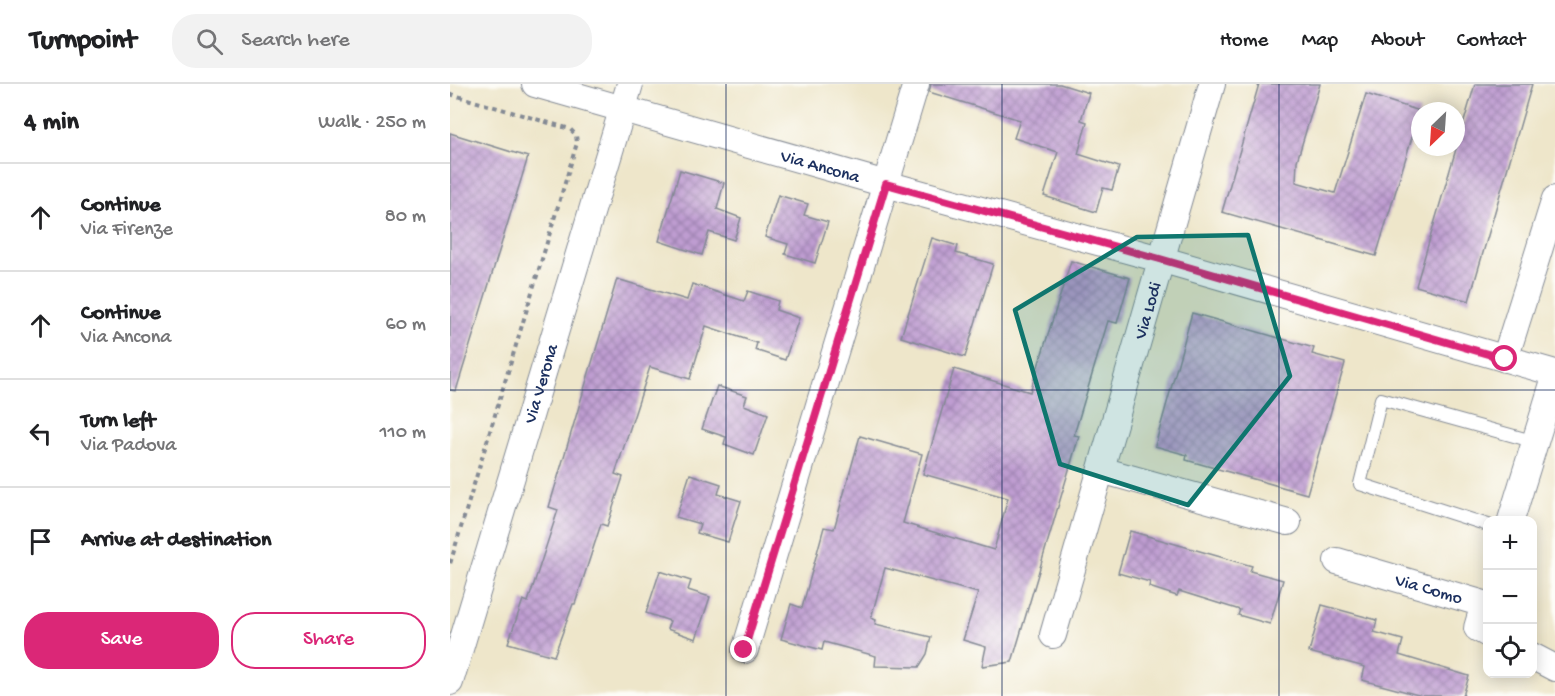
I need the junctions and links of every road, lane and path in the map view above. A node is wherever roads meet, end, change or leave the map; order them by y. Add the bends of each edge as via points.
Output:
1 (536, 84) edge
2 (630, 84) edge
3 (916, 84) edge
4 (1212, 84) edge
5 (450, 94) edge
6 (622, 110) junction
7 (886, 184) junction
8 (1555, 199) edge
9 (1160, 259) junction
10 (1505, 359) junction
11 (1555, 375) edge
12 (1536, 442) junction
13 (1101, 470) junction
14 (1512, 516) edge
15 (1288, 522) dead end
16 (1483, 523) edge
17 (1337, 561) dead end
18 (450, 564) edge
19 (1483, 598) edge
20 (1483, 609) edge
21 (1483, 631) edge
22 (1053, 635) dead end
23 (744, 650) dead end
24 (1537, 658) edge
25 (1555, 668) edge
26 (450, 682) edge

1 - 6 street, Via Ancona
2 - 6 street, Via Verona
3 - 7 street
4 - 9 street, Via Lodi
5 - 18 path via 570,129 577,143
6 - 7 street, Via Ancona
6 - 26 street, Via Verona
7 - 9 street, Via Ancona
7 - 23 street
8 - 10 street
9 - 10 street, Via Ancona
9 - 13 street, Via Lodi
10 - 11 street, Via Ancona
11 - 12 street
12 - 14 street
12 - 16 lane via 1381,399 1360,484
13 - 15 street
13 - 22 street, Via Lodi
17 - 19 street, Via Como
20 - 21 street, Via Como via 1477,628
24 - 25 street

